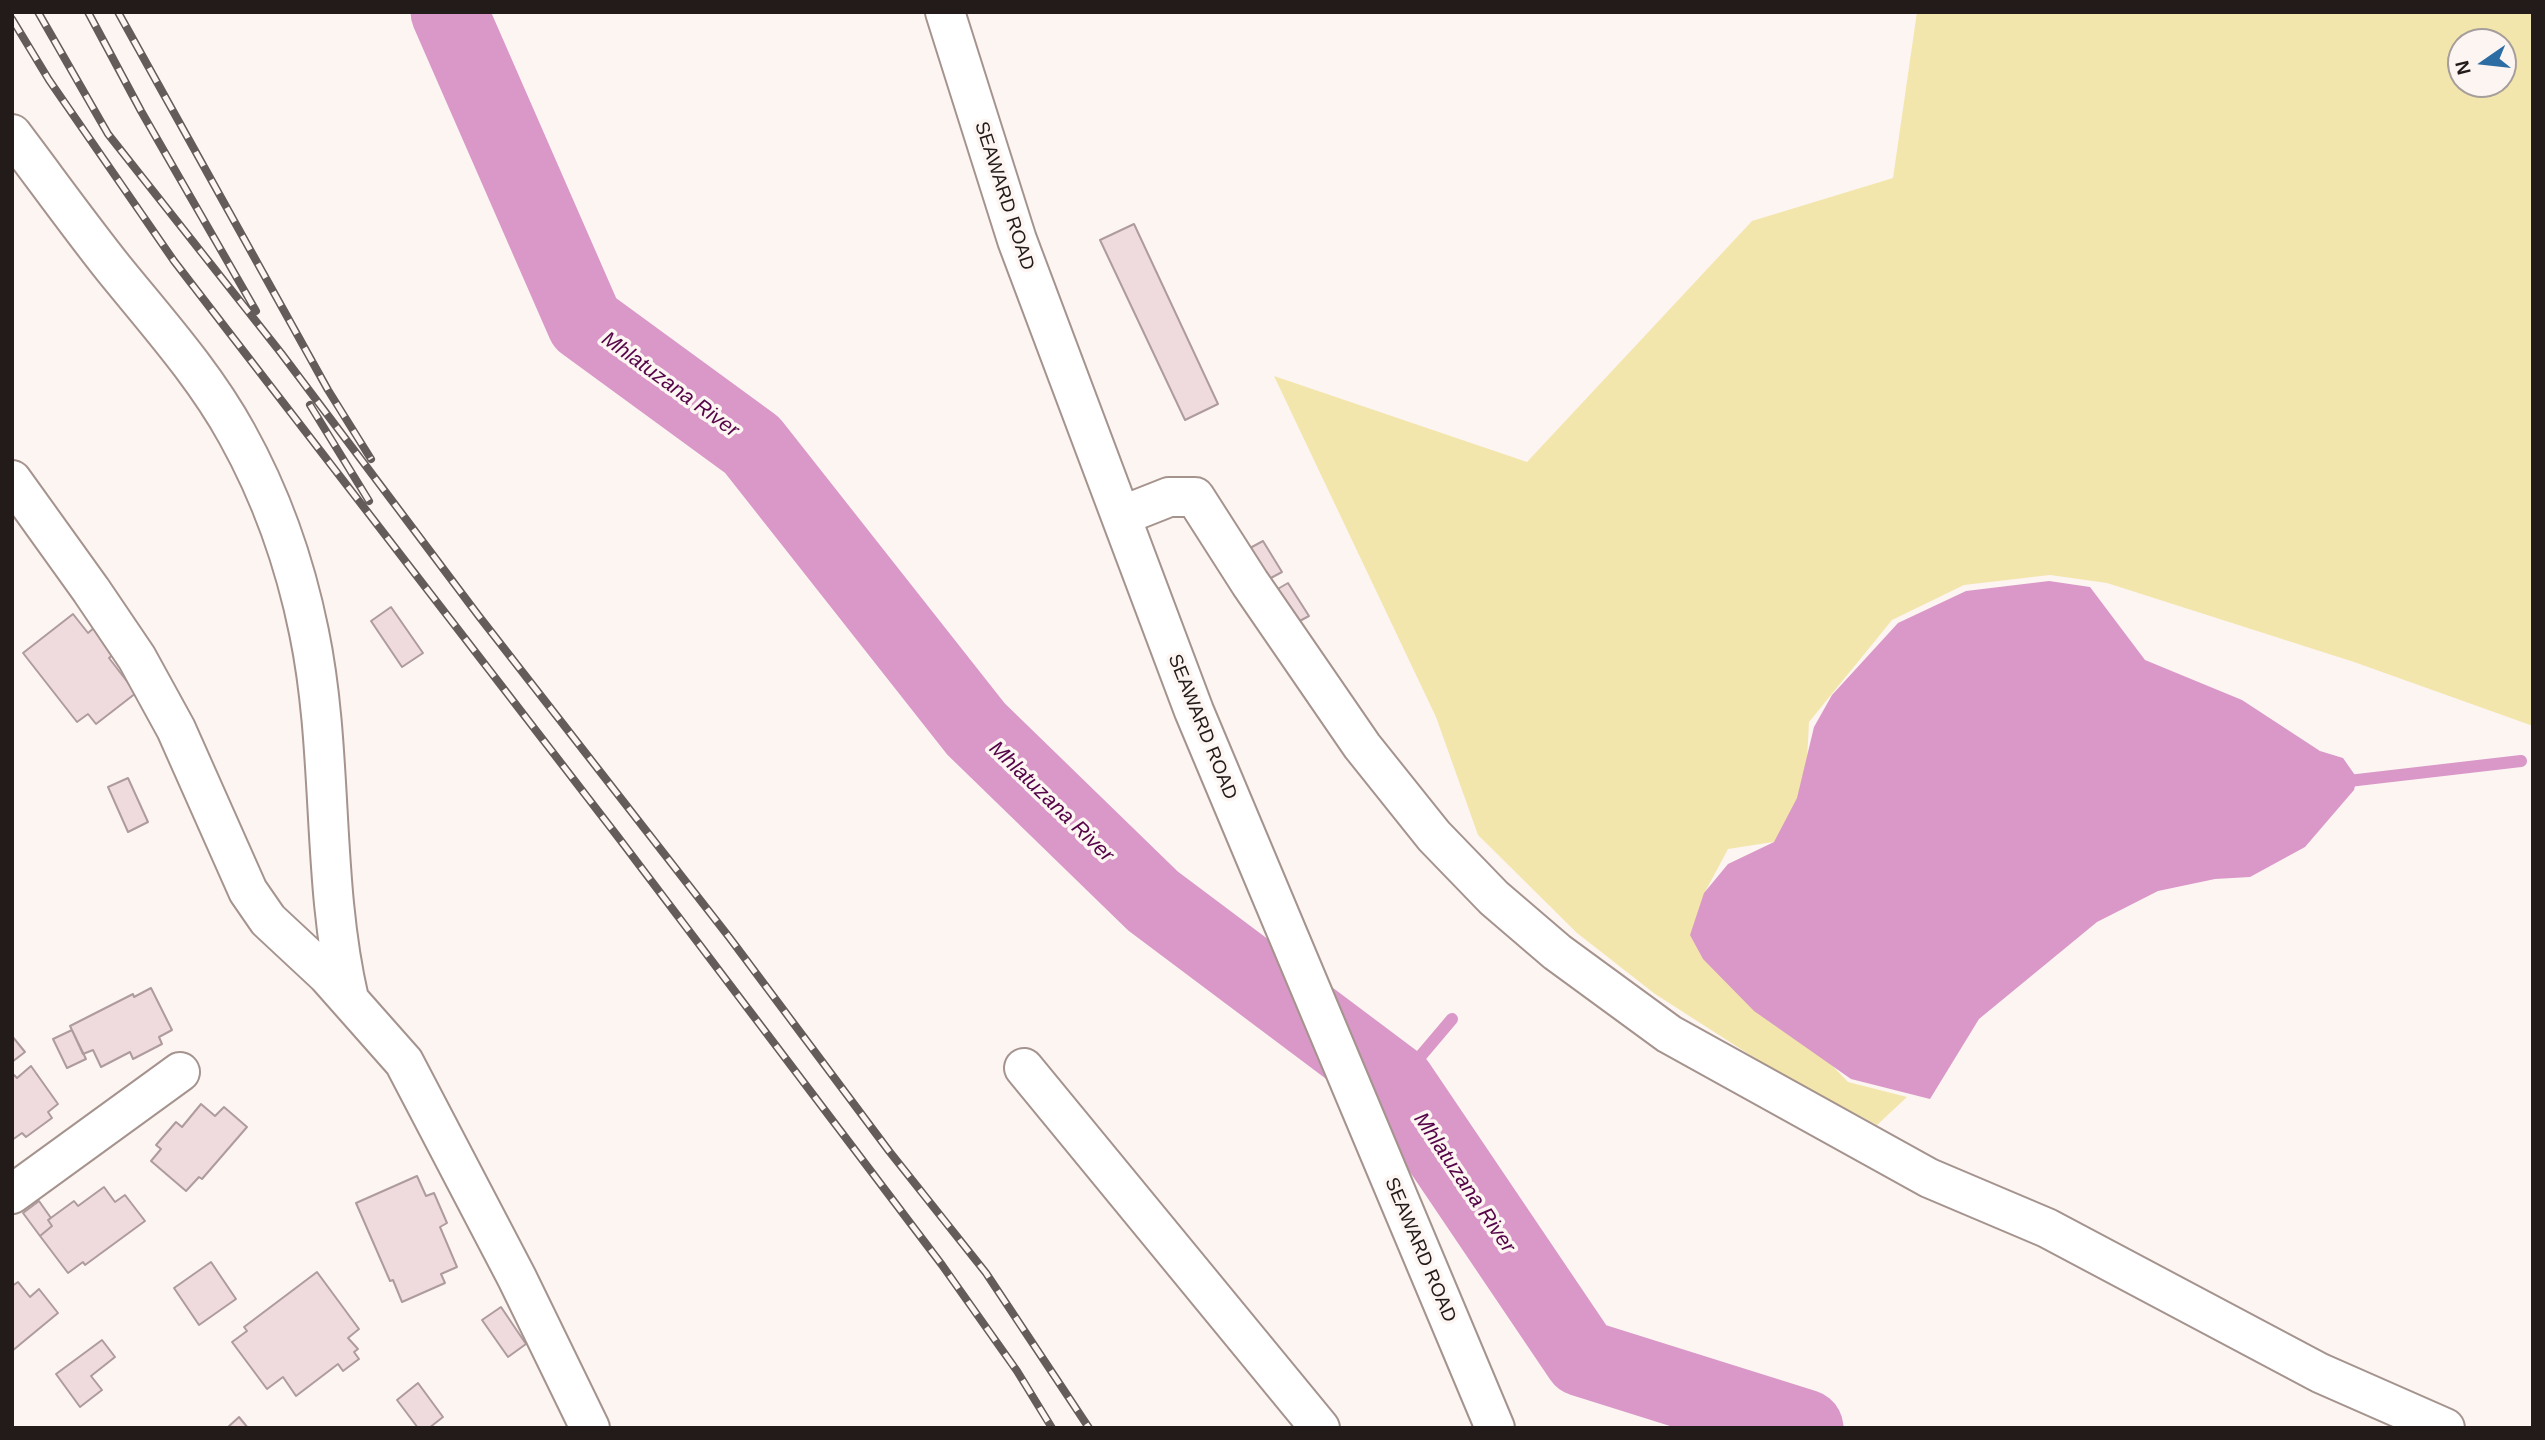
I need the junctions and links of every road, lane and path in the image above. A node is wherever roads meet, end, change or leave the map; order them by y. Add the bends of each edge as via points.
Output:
1 (945, 12) edge
2 (12, 134) edge
3 (12, 480) edge
4 (1121, 516) junction
5 (349, 999) junction
6 (1024, 1068) dead end
7 (180, 1072) dead end
8 (12, 1194) edge
9 (590, 1428) edge
10 (1320, 1428) edge
11 (1495, 1428) edge
12 (2445, 1428) edge

1 - 4 street, SEAWARD ROAD via 1017,240
2 - 5 street via 190,363 236,433 270,499 309,632 326,771 339,957
3 - 5 street via 137,658 176,729 248,891 268,920
4 - 11 street, SEAWARD ROAD via 1194,711
4 - 12 street via 1170,496 1195,496 1362,746 1434,836 1494,898 1556,952 1669,1034 1929,1178 2047,1228 2320,1373
5 - 9 street via 404,1062
6 - 10 street
7 - 8 street

